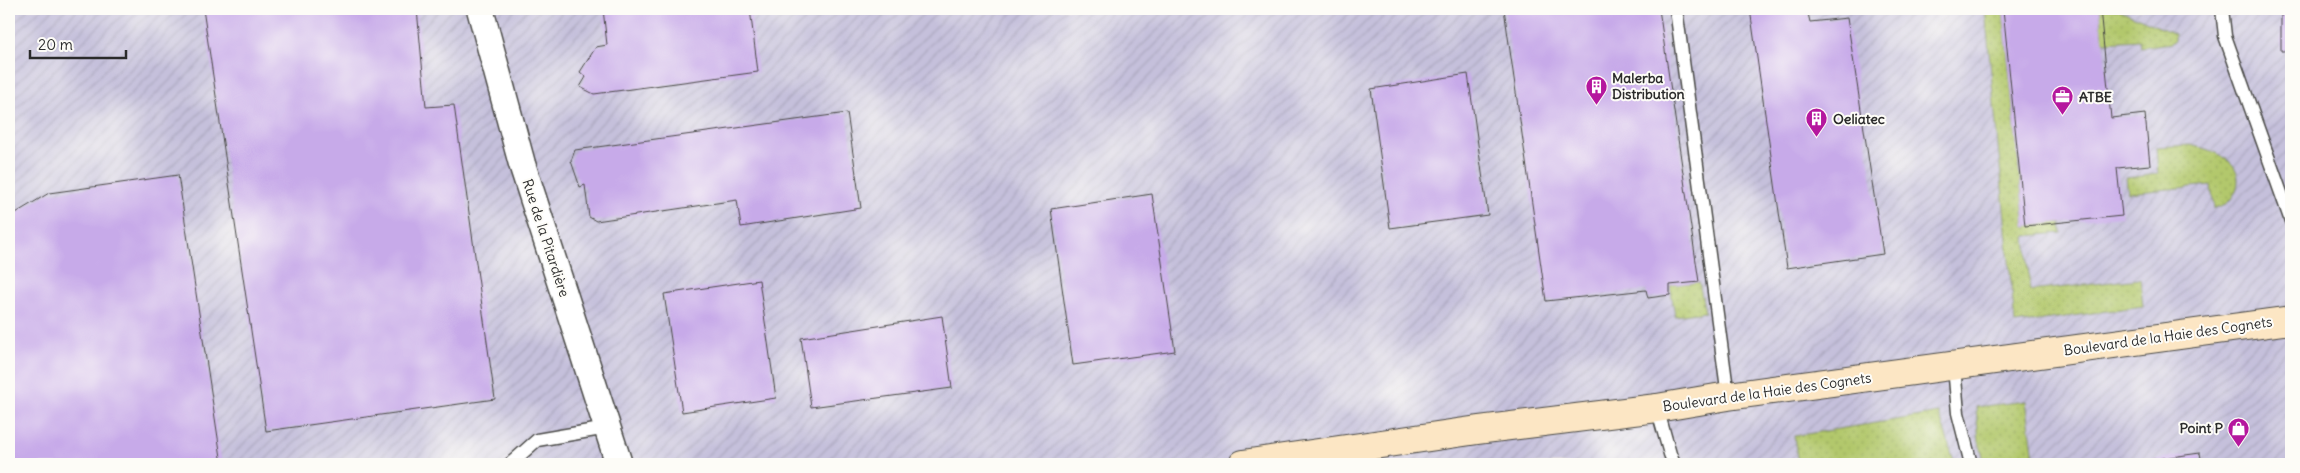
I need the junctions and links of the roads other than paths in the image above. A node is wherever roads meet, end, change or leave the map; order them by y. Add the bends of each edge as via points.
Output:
1 (480, 9) edge
2 (1676, 9) edge
3 (2222, 9) edge
4 (2291, 221) edge
5 (2291, 320) edge
6 (1954, 366) junction
7 (1728, 396) junction
8 (1657, 408) junction
9 (607, 428) junction
10 (510, 464) edge
11 (619, 464) edge
12 (1243, 464) edge
13 (1674, 464) edge
14 (1971, 464) edge

1 - 9 street, Rue de la Pitardière via 522,164
2 - 7 lane
3 - 4 lane via 2225,36
5 - 6 main road, Boulevard de la Haie des Cognets
6 - 7 main road, Boulevard de la Haie des Cognets
6 - 14 lane via 1958,413
7 - 8 main road, Boulevard de la Haie des Cognets
8 - 12 main road, Boulevard de la Haie des Cognets
8 - 13 lane
9 - 10 lane via 537,440
9 - 11 street, Rue de la Pitardière

